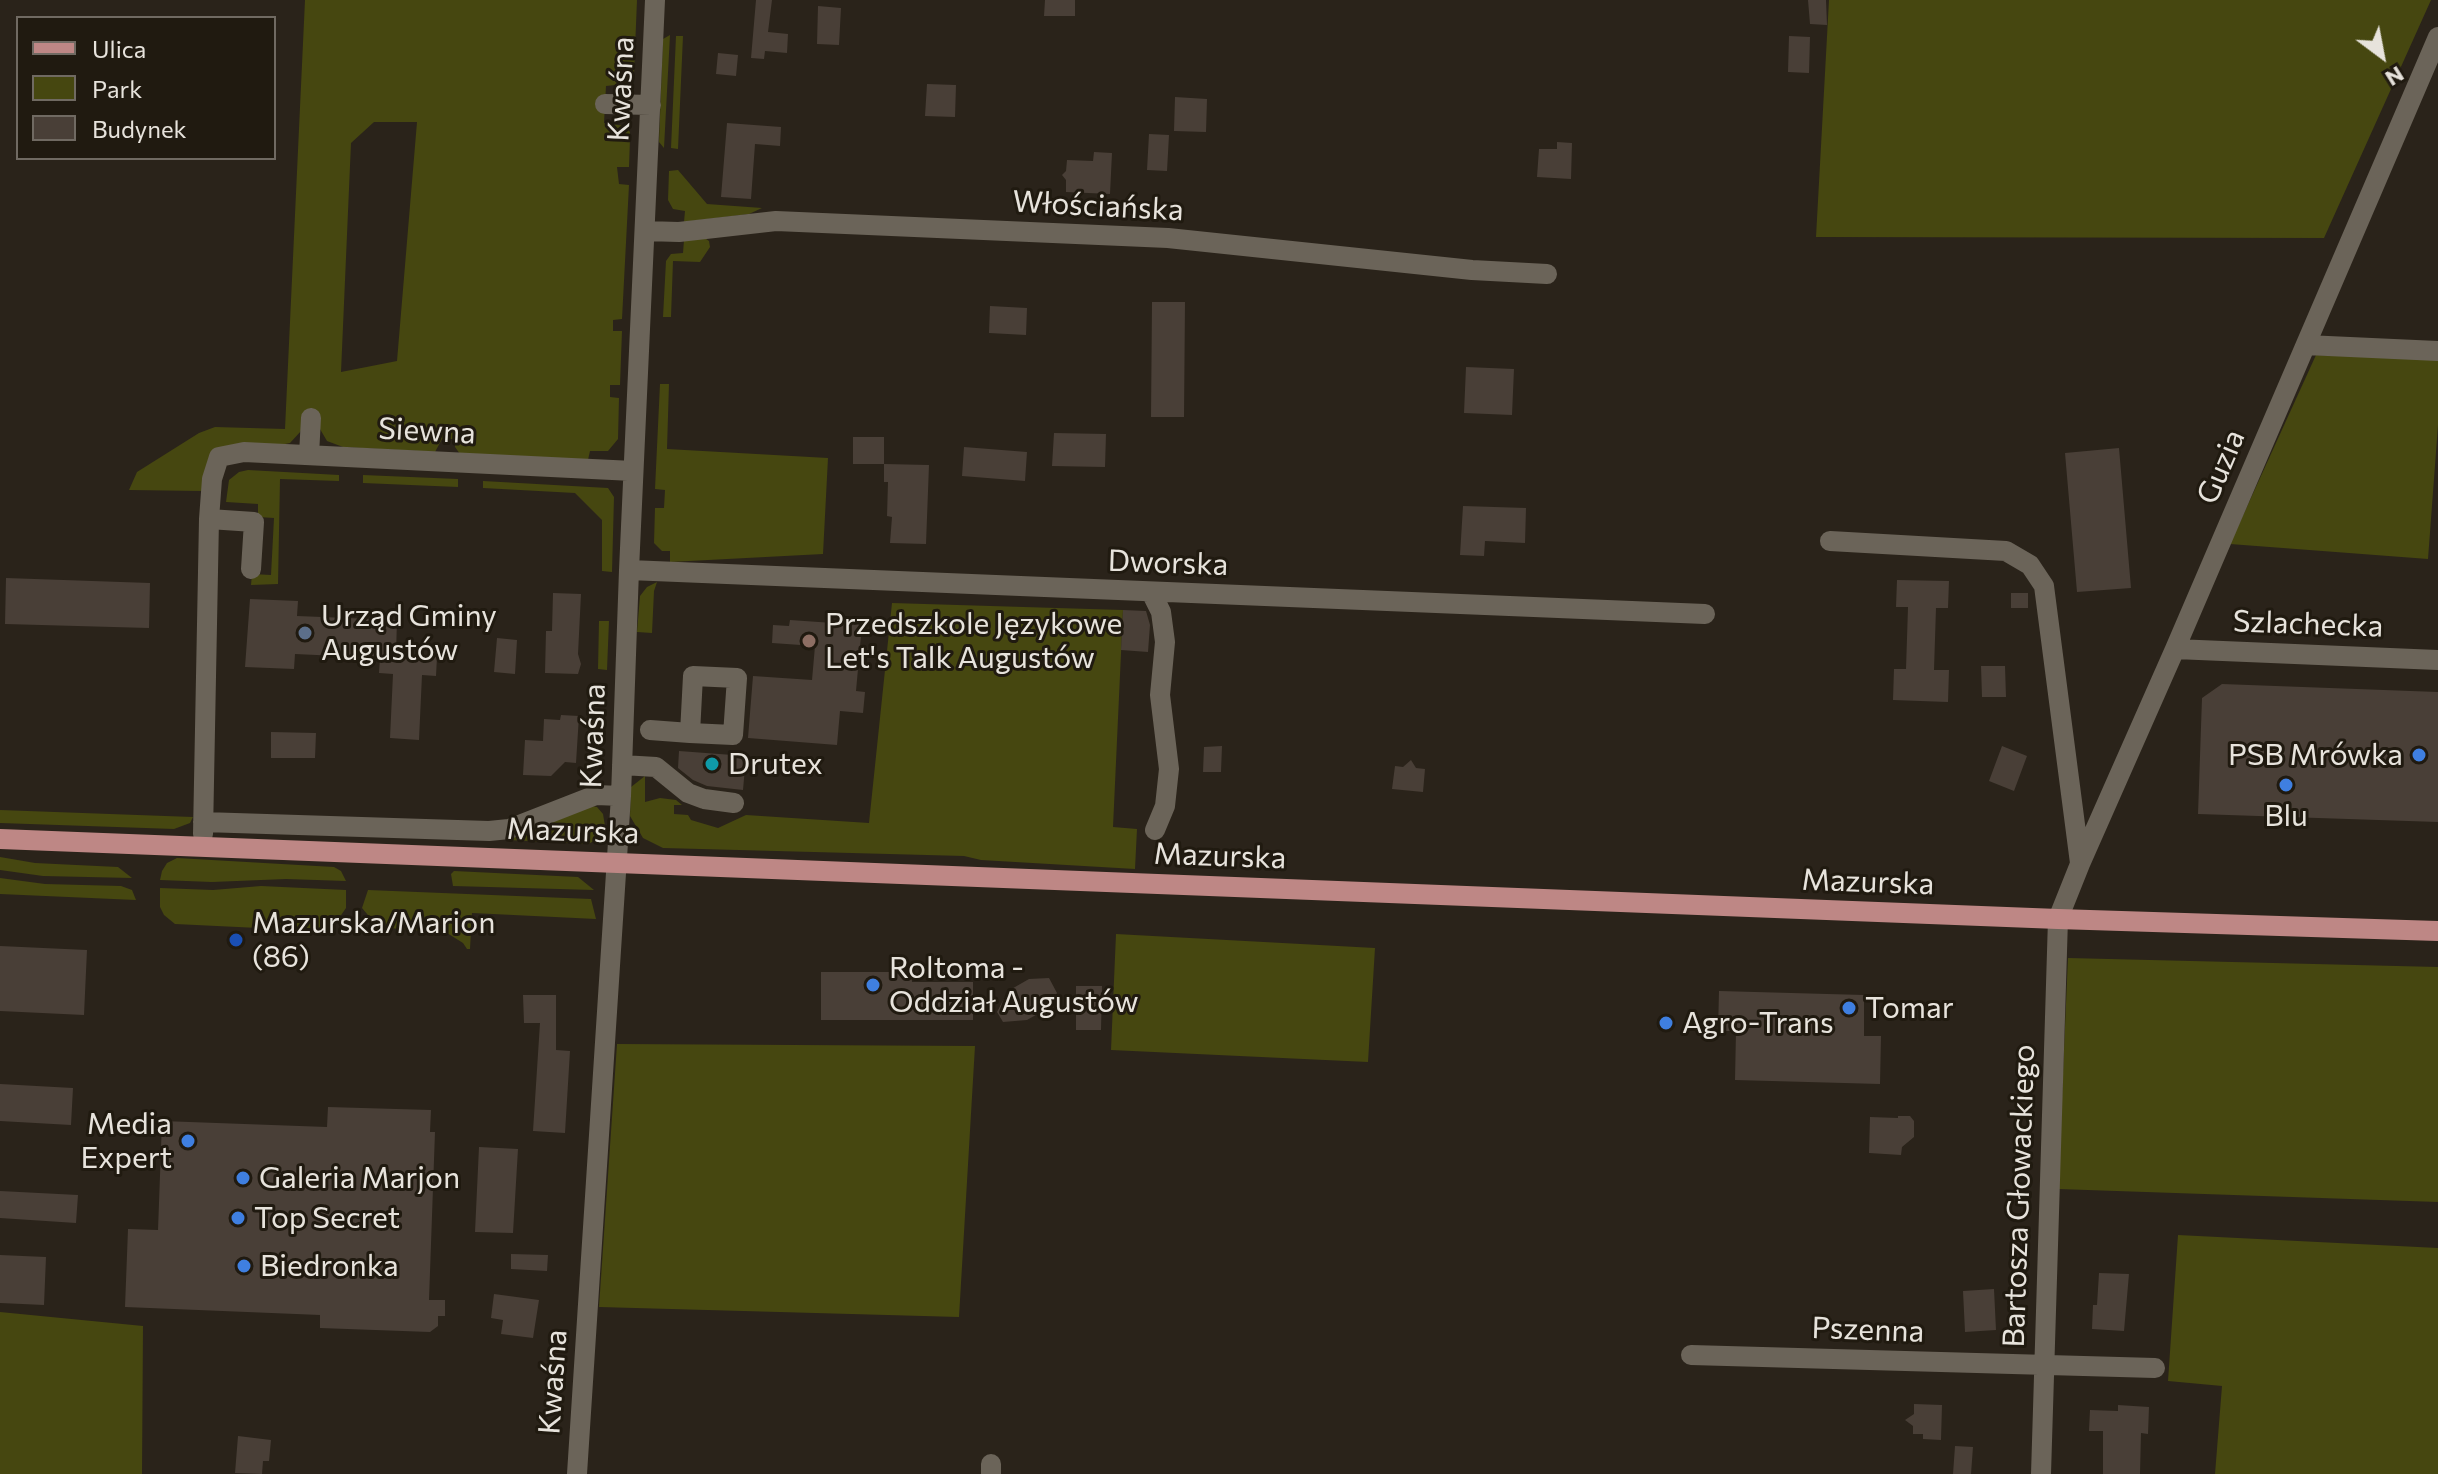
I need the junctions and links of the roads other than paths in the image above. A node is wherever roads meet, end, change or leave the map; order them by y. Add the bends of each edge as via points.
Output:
1 (655, 0) edge
2 (2438, 37) edge
3 (605, 104) dead end
4 (651, 105) junction
5 (645, 231) junction
6 (1547, 274) dead end
7 (2306, 345) junction
8 (2438, 351) edge
9 (311, 418) dead end
10 (309, 455) junction
11 (633, 471) junction
12 (209, 519) junction
13 (1830, 541) dead end
14 (251, 569) dead end
15 (629, 570) junction
16 (1151, 592) junction
17 (1705, 614) dead end
18 (2175, 649) junction
19 (2438, 660) edge
20 (650, 730) dead end
21 (690, 733) dead end
22 (622, 765) junction
23 (621, 796) junction
24 (734, 803) dead end
25 (203, 822) junction
26 (1155, 830) dead end
27 (0, 839) edge
28 (203, 846) junction
29 (615, 862) junction
30 (2080, 864) junction
31 (2058, 919) junction
32 (2438, 931) edge
33 (1691, 1355) dead end
34 (2044, 1363) junction
35 (2155, 1368) dead end
36 (577, 1474) edge
37 (2041, 1474) edge

1 - 4 street, Kwaśna
2 - 7 street, Guzia
3 - 4 street
4 - 5 street, Kwaśna
5 - 6 street, Włościańska via 776,221 1168,238
5 - 11 street, Kwaśna
7 - 8 street
7 - 18 street, Guzia
9 - 10 street
10 - 11 street, Siewna
10 - 12 street, Siewna via 244,452 219,457
11 - 15 street, Kwaśna
12 - 14 street via 254,522
12 - 25 street
13 - 30 street via 2006,551 2030,565 2044,586
15 - 16 street, Dworska
15 - 22 street, Kwaśna
16 - 17 street, Dworska
16 - 26 street via 1161,612 1165,642 1160,695 1169,769 1165,806
18 - 19 street, Szlachecka
18 - 30 street, Guzia
20 - 21 street
22 - 23 street, Kwaśna
22 - 24 street via 656,767 688,793
23 - 25 street via 596,795 509,829 489,831
23 - 29 street, Kwaśna
25 - 28 street
27 - 28 main road, Mazurska
28 - 29 main road, Mazurska
29 - 31 main road, Mazurska
29 - 36 street, Kwaśna
30 - 31 street, Guzia
31 - 32 main road, Mazurska
31 - 34 street, Bartosza Głowackiego
33 - 34 street, Pszenna
34 - 35 street, Pszenna
34 - 37 street, Bartosza Głowackiego

